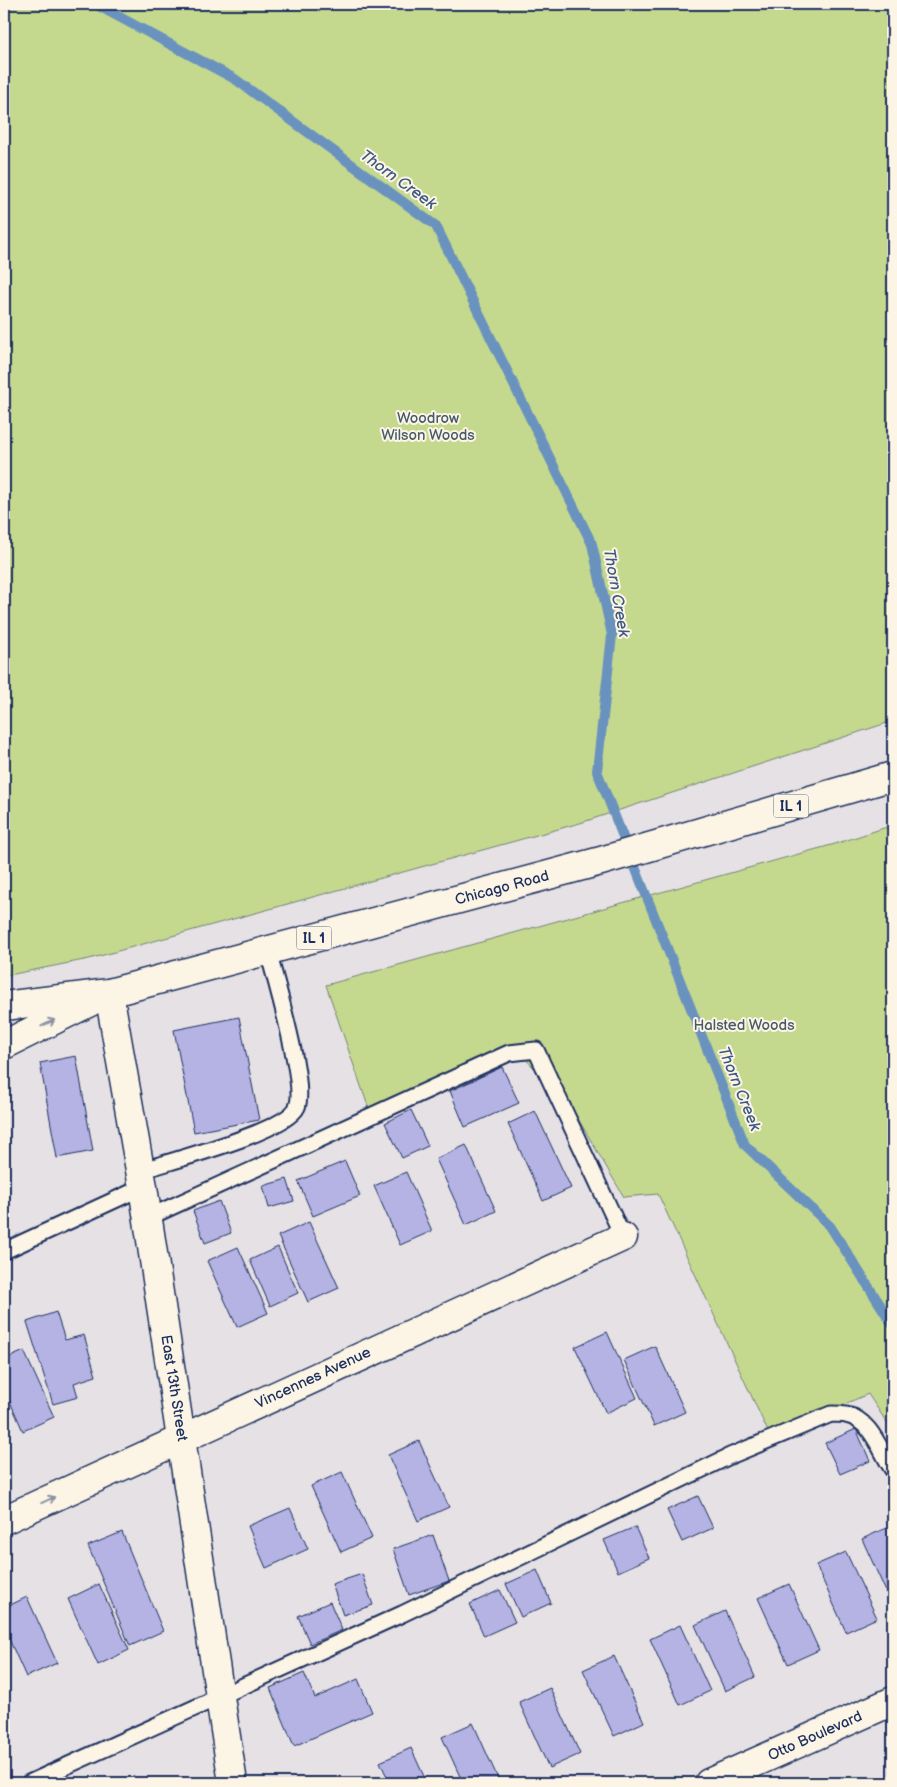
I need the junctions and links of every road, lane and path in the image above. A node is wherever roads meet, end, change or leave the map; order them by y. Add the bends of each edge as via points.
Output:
1 (893, 776) edge
2 (268, 951) junction
3 (109, 993) junction
4 (4, 1006) edge
5 (4, 1045) edge
6 (142, 1179) junction
7 (148, 1218) junction
8 (623, 1237) joint
9 (4, 1251) edge
10 (182, 1438) junction
11 (893, 1470) edge
12 (4, 1520) edge
13 (220, 1696) junction
14 (893, 1701) edge
15 (29, 1783) edge
16 (233, 1783) edge
17 (709, 1783) edge

1 - 2 street, Chicago Road / IL 1 via 688,837
2 - 3 street, Chicago Road / IL 1
2 - 6 lane via 299,1081 298,1106 290,1117 257,1134
3 - 4 street, Chicago Road / IL 1
5 -> 3 street, Chicago Road / IL 1
3 - 6 street, East 13th Street
6 - 7 street, East 13th Street
6 - 9 lane
7 - 8 lane via 509,1053 536,1050
7 - 10 street, East 13th Street
8 - 10 street, Vincennes Avenue
12 -> 10 street, Vincennes Avenue
10 - 13 street, East 13th Street
11 - 13 lane via 863,1424 848,1415 831,1414 730,1456 402,1614
13 - 15 lane
13 - 16 street, East 13th Street
14 - 17 street, Otto Boulevard

